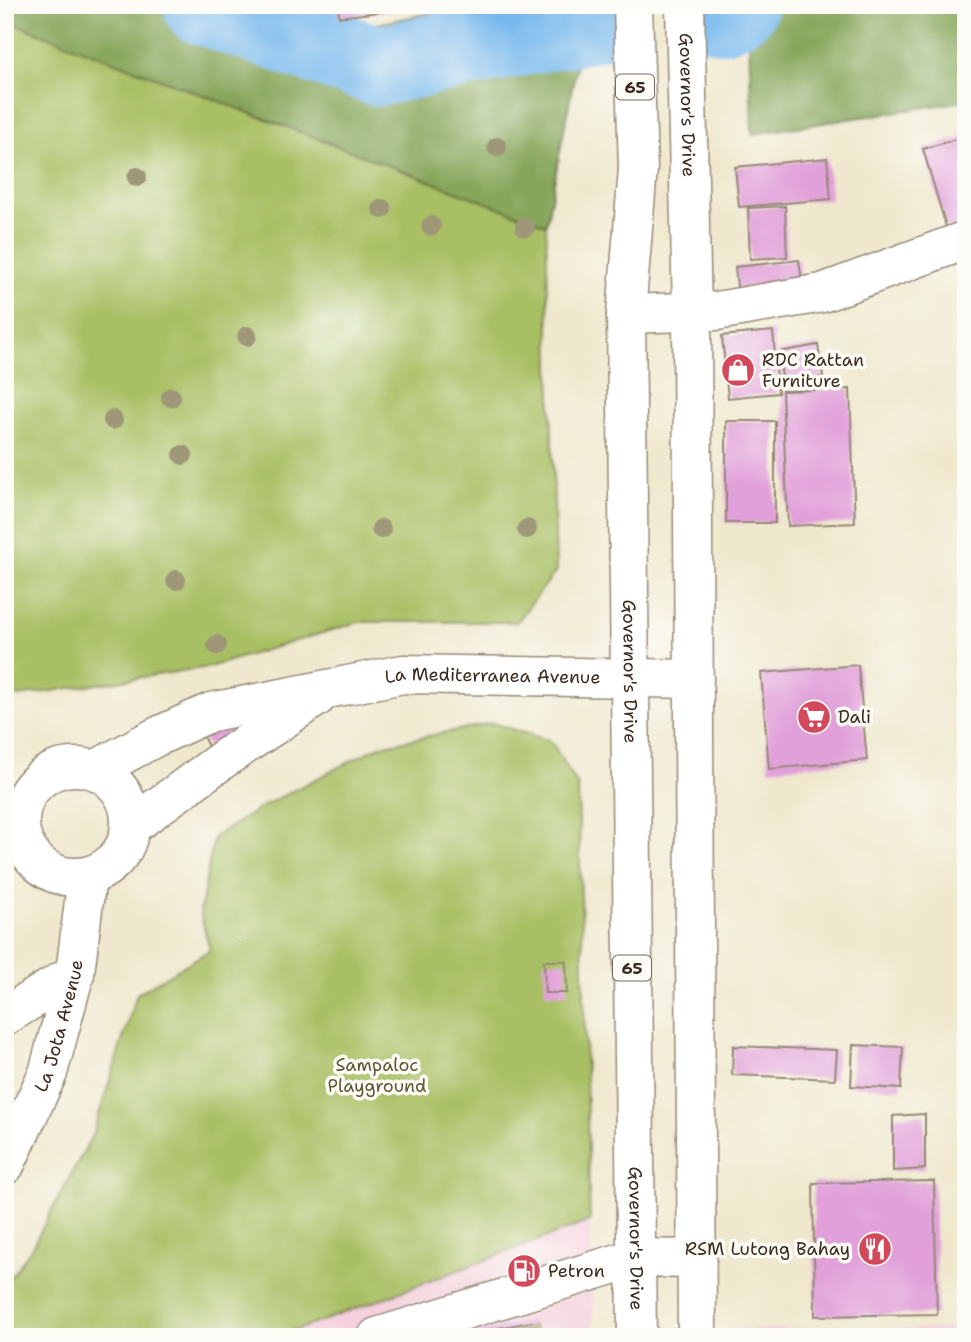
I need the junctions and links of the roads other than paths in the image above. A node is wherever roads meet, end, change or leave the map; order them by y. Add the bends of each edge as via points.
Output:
1 (633, 5) edge
2 (685, 5) edge
3 (966, 240) edge
4 (692, 313) junction
5 (626, 314) junction
6 (630, 678) junction
7 (694, 679) junction
8 (264, 715) junction
9 (95, 770) junction
10 (14, 804) edge
11 (130, 827) junction
12 (87, 877) junction
13 (75, 973) junction
14 (5, 1016) edge
15 (5, 1165) edge
16 (635, 1258) junction
17 (697, 1259) junction
18 (438, 1328) edge
19 (377, 1337) edge
20 (637, 1337) edge
21 (697, 1337) edge

1 - 5 main road, Governor's Drive / 65 via 638,169
2 - 4 main road, Governor's Drive
3 - 4 main road via 821,293
4 - 5 main road
4 - 7 main road, Governor's Drive
5 - 6 main road, Governor's Drive / 65
6 - 7 main road, La Mediterranea Avenue
6 - 8 main road, La Mediterranea Avenue via 403,674 334,687
6 - 16 main road, Governor's Drive / 65
7 - 17 main road, Governor's Drive
8 - 9 main road, La Mediterranea Avenue via 211,712
8 - 11 main road, La Mediterranea Avenue
9 - 10 main road via 60,769 43,777
9 - 11 main road via 123,794
10 - 12 main road via 22,839 40,866 70,878
11 - 12 main road via 117,859
12 - 13 main road, La Jota Avenue
13 - 14 main road
13 - 15 main road, La Jota Avenue via 48,1073
16 - 17 main road
16 - 18 main road via 520,1309
16 - 20 main road, Governor's Drive / 65
17 - 21 main road, Governor's Drive
18 - 19 main road

